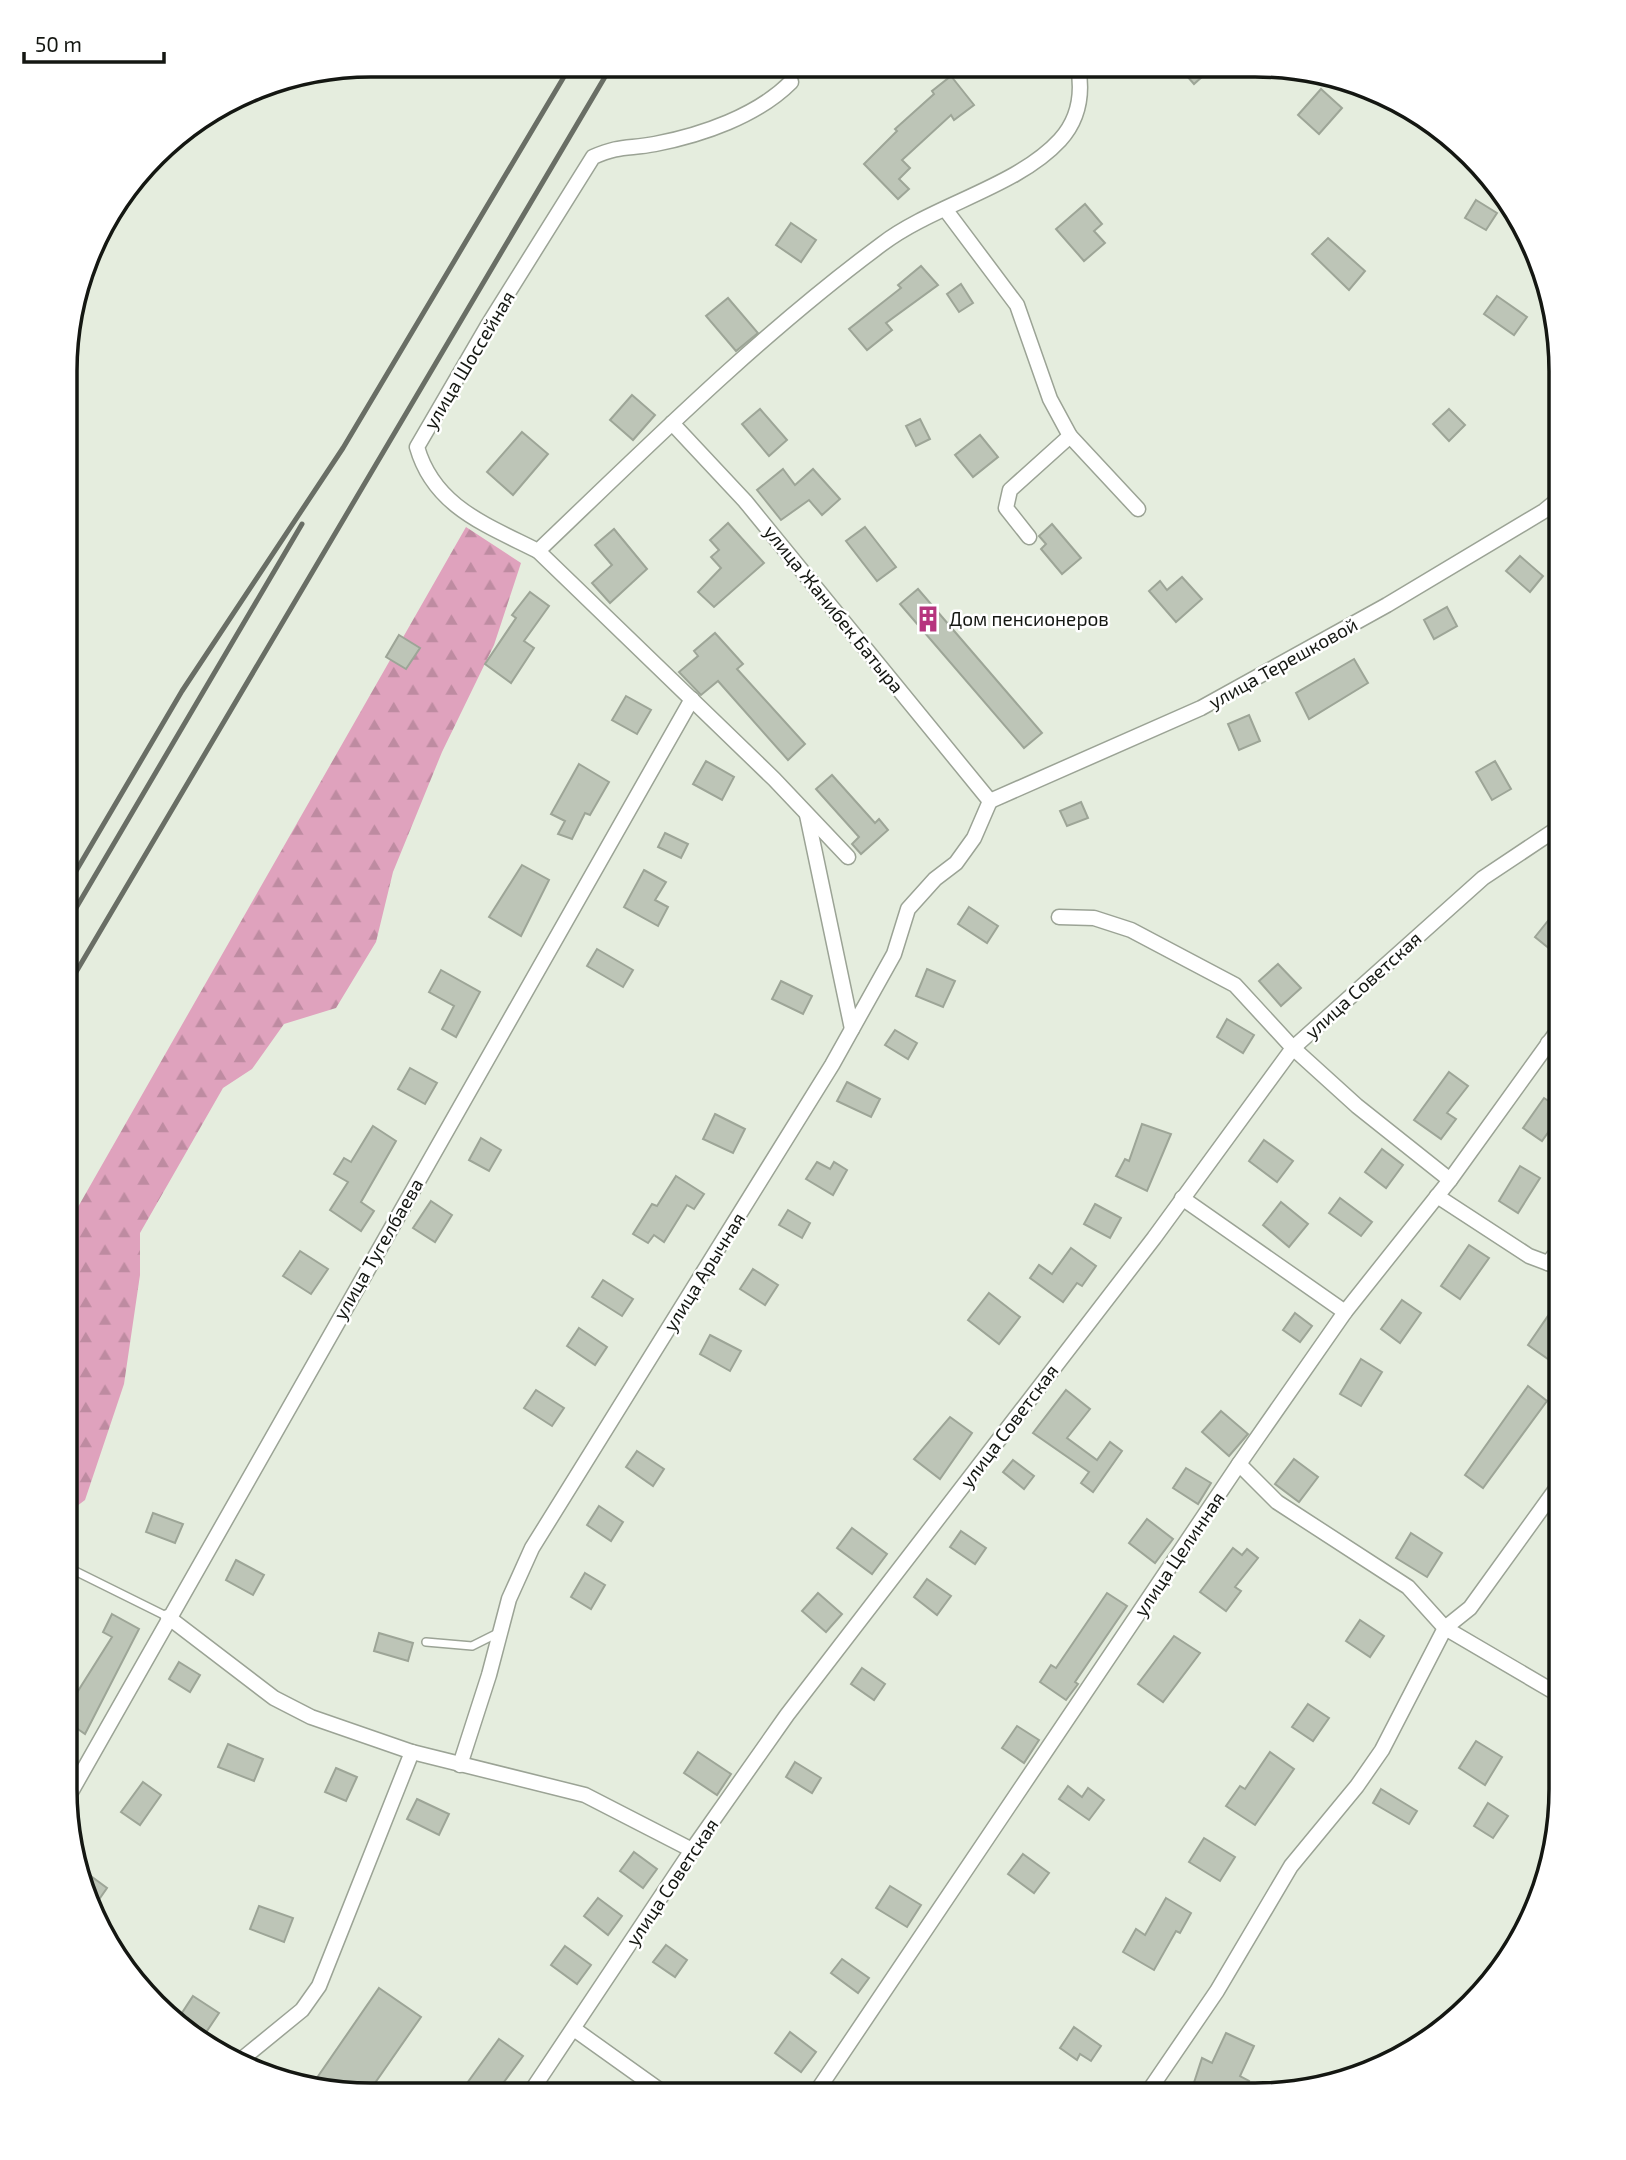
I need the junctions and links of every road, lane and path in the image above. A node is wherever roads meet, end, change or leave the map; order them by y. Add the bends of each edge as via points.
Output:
1 (1079, 77) edge
2 (791, 82) dead end
3 (944, 209) junction
4 (672, 423) junction
5 (1070, 436) junction
6 (1549, 507) edge
7 (1138, 509) dead end
8 (1029, 537) dead end
9 (538, 551) junction
10 (692, 699) junction
11 (990, 801) junction
12 (807, 813) junction
13 (1549, 834) edge
14 (848, 857) dead end
15 (1059, 917) dead end
16 (852, 1029) junction
17 (1548, 1043) edge
18 (1293, 1048) junction
19 (1450, 1180) junction
20 (1437, 1196) junction
21 (1182, 1198) junction
22 (1549, 1263) edge
23 (1345, 1312) junction
24 (1239, 1464) junction
25 (1549, 1499) edge
26 (77, 1572) edge
27 (168, 1617) junction
28 (503, 1628) junction
29 (1445, 1628) junction
30 (426, 1642) dead end
31 (1549, 1689) edge
32 (412, 1752) junction
33 (460, 1765) junction
34 (77, 1781) edge
35 (692, 1850) junction
36 (574, 2029) junction
37 (246, 2055) edge
38 (537, 2083) edge
39 (650, 2083) edge
40 (822, 2083) edge
41 (1154, 2083) edge

1 - 3 street via 1082,95 1076,118 1059,141 1026,166
2 - 9 street, улица Шоссейная via 778,95 714,127 655,144 617,147 593,157 417,447 435,487 455,505
3 - 4 street via 886,241 816,293
3 - 5 street via 1017,305 1050,399
4 - 9 street
4 - 11 street, улица Жанибек Батыра via 745,500
5 - 7 street
5 - 8 street via 1010,490 1006,509
6 - 11 street, улица Терешковой via 1387,605 1201,708
9 - 10 street
10 - 12 street
10 - 27 street, улица Тугелбаева
11 - 16 street, улица Арычная via 974,838 956,863 908,909 894,954
12 - 14 street
12 - 16 street
13 - 18 street, улица Советская via 1483,878
15 - 18 street via 1094,918 1131,930 1235,985
16 - 28 street, улица Арычная via 532,1548 518,1575
17 - 19 street, улица Целинная
18 - 19 street
18 - 21 street, улица Советская
19 - 20 street, улица Целинная
20 - 22 street via 1529,1256
20 - 23 street, улица Целинная
21 - 23 street
21 - 35 street, улица Советская via 787,1715
23 - 24 street, улица Целинная
24 - 29 street via 1278,1502 1408,1587
24 - 40 street, улица Целинная
25 - 29 street via 1470,1608
26 - 27 lane
27 - 32 street via 274,1698 311,1717
27 - 34 street, улица Тугелбаева
28 - 30 lane via 472,1646
28 - 33 street, улица Арычная
29 - 31 street
29 - 41 street via 1382,1750 1291,1866 1217,1991
32 - 33 street
32 - 37 street via 319,1986 302,2010
33 - 35 street via 585,1795
35 - 36 street, улица Советская
36 - 38 street, улица Советская
36 - 39 street

